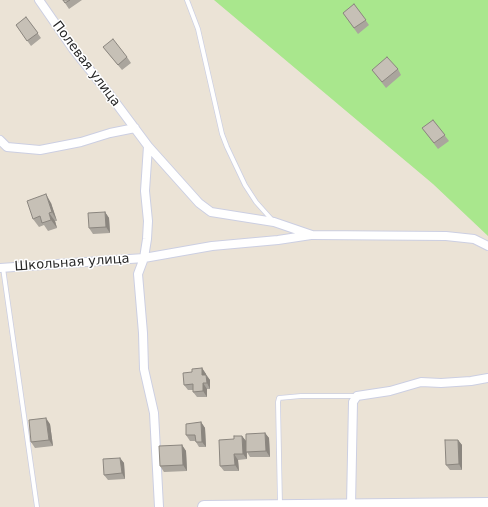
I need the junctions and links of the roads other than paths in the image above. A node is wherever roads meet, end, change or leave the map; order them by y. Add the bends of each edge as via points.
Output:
1 (39, 0) edge
2 (187, 0) edge
3 (134, 128) junction
4 (0, 140) edge
5 (148, 146) junction
6 (274, 222) junction
7 (312, 235) junction
8 (488, 246) edge
9 (144, 258) junction
10 (1, 268) edge
11 (488, 378) edge
12 (357, 396) junction
13 (488, 504) edge
14 (280, 506) edge
15 (351, 506) junction
16 (37, 507) edge
17 (159, 507) edge
18 (204, 507) edge
19 (263, 507) edge

1 - 3 street, Полевая улица via 73,50
2 - 6 lane via 198,29 227,147 245,185
3 - 4 street via 40,150 7,147
3 - 5 street, Полевая улица
5 - 6 street, Полевая улица via 199,203 211,212
5 - 9 street via 145,191 148,221
6 - 7 street, Полевая улица
7 - 8 street via 446,236 474,239
7 - 9 street, Школьная улица via 212,246
9 - 10 street, Школьная улица
9 - 17 street via 138,274 144,369 154,413
10 - 16 lane
11 - 12 street via 441,383 421,382
12 - 14 lane via 279,398
12 - 15 street via 353,402
13 - 15 street
14 - 15 street
14 - 19 street
18 - 19 street

